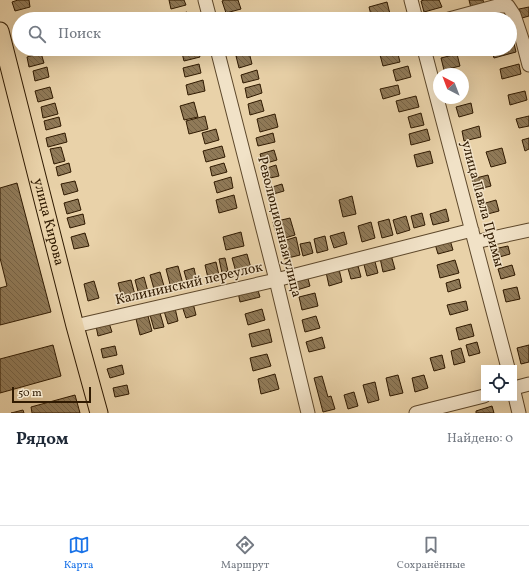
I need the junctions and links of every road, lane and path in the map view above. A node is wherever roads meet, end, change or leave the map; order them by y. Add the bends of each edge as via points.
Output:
1 (205, 0) edge
2 (411, 0) edge
3 (208, 12) edge
4 (414, 12) edge
5 (475, 12) edge
6 (512, 12) edge
7 (517, 24) edge
8 (0, 31) edge
9 (219, 56) edge
10 (426, 56) edge
11 (529, 65) edge
12 (529, 230) edge
13 (474, 236) junction
14 (276, 280) junction
15 (75, 326) junction
16 (507, 365) edge
17 (529, 384) edge
18 (517, 387) edge
19 (481, 397) edge
20 (516, 401) edge
21 (99, 413) edge
22 (308, 413) edge
23 (416, 413) edge
24 (519, 413) edge

1 - 3 street
2 - 4 street
5 - 6 street via 508,6
7 - 11 street
8 - 15 main road, улица Кирова
9 - 14 street, Революционная улица
10 - 13 street, улица Павла Примы
12 - 13 street, Калининский переулок
13 - 14 street, Калининский переулок
13 - 16 street, улица Павла Примы
14 - 15 street, Калининский переулок
14 - 22 street, Революционная улица
15 - 21 main road, улица Кирова
17 - 18 street
19 - 23 street
20 - 24 street

